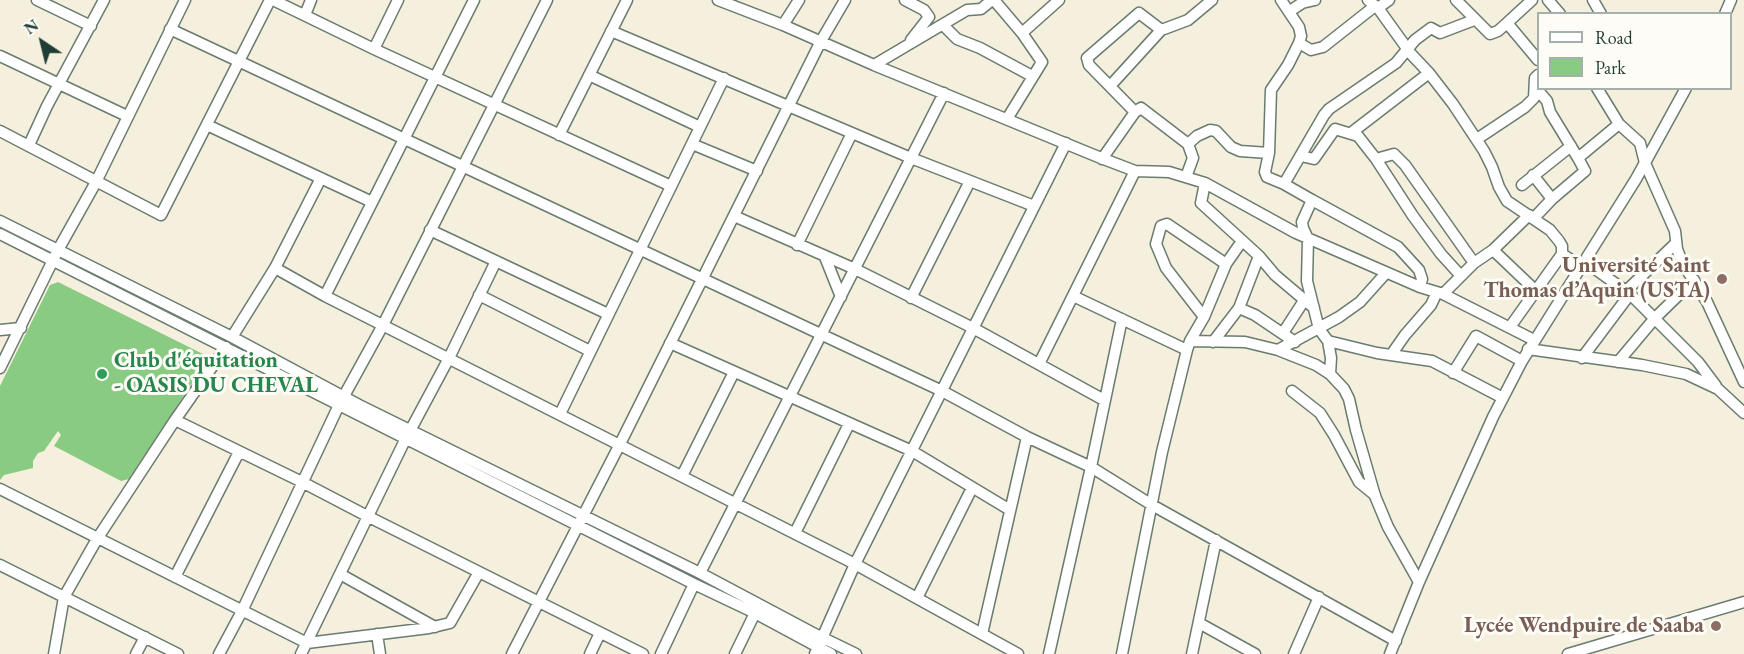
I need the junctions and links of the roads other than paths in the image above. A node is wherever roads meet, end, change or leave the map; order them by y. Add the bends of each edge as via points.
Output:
1 (37, 0) edge
2 (104, 0) edge
3 (185, 0) edge
4 (271, 0) edge
5 (310, 0) edge
6 (398, 0) edge
7 (474, 0) edge
8 (547, 0) edge
9 (627, 0) edge
10 (718, 0) edge
11 (799, 0) edge
12 (845, 0) edge
13 (905, 0) edge
14 (993, 0) edge
15 (1059, 0) edge
16 (1212, 0) edge
17 (1281, 0) edge
18 (1316, 0) edge
19 (1389, 0) edge
20 (1456, 0) edge
21 (1532, 0) edge
22 (1548, 0) edge
23 (1374, 5) edge
24 (1290, 10) junction
25 (1558, 12) edge
26 (305, 15) junction
27 (1474, 20) junction
28 (1507, 23) junction
29 (783, 25) junction
30 (943, 25) junction
31 (91, 26) junction
32 (170, 29) junction
33 (1162, 29) junction
34 (611, 31) junction
35 (1022, 33) junction
36 (821, 41) junction
37 (1299, 43) junction
38 (909, 44) junction
39 (374, 49) junction
40 (1407, 49) junction
41 (0, 56) edge
42 (1537, 58) edge
43 (238, 62) junction
44 (874, 64) junction
45 (1429, 73) junction
46 (589, 75) junction
47 (1032, 76) junction
48 (1537, 76) edge
49 (435, 77) junction
50 (724, 78) junction
51 (59, 85) junction
52 (1111, 85) junction
53 (1535, 87) junction
54 (1537, 89) edge
55 (1538, 90) edge
56 (1598, 90) edge
57 (1607, 90) edge
58 (1685, 90) edge
59 (944, 93) junction
60 (1605, 101) junction
61 (494, 104) junction
62 (790, 106) junction
63 (1135, 112) junction
64 (127, 116) junction
65 (1007, 119) junction
66 (1619, 124) junction
67 (207, 125) junction
68 (700, 127) junction
69 (0, 131) edge
70 (852, 133) junction
71 (1351, 133) junction
72 (559, 135) junction
73 (1477, 139) junction
74 (403, 140) junction
75 (1066, 143) junction
76 (692, 144) junction
77 (1188, 144) junction
78 (29, 145) junction
79 (1570, 146) junction
80 (1269, 153) junction
81 (1301, 156) junction
82 (911, 158) junction
83 (1578, 158) junction
84 (1102, 159) junction
85 (1376, 159) junction
86 (1645, 163) junction
87 (462, 167) junction
88 (757, 171) junction
89 (1135, 171) junction
90 (1533, 175) junction
91 (1186, 177) junction
92 (321, 178) junction
93 (970, 181) junction
94 (96, 182) junction
95 (1206, 183) junction
96 (1284, 184) junction
97 (1522, 185) dead end
98 (671, 186) junction
99 (1552, 199) junction
100 (1312, 200) junction
101 (372, 202) junction
102 (1035, 206) junction
103 (734, 216) junction
104 (1532, 216) junction
105 (0, 221) edge
106 (430, 230) junction
107 (0, 234) edge
108 (1308, 239) junction
109 (1242, 241) junction
110 (1676, 243) junction
111 (797, 245) junction
112 (58, 250) junction
113 (1493, 250) junction
114 (639, 251) junction
115 (1562, 255) junction
116 (1259, 256) junction
117 (825, 257) junction
118 (496, 261) junction
119 (1584, 261) junction
120 (53, 262) junction
121 (1474, 263) junction
122 (1226, 264) junction
123 (275, 268) junction
124 (855, 269) junction
125 (1386, 273) junction
126 (1576, 273) junction
127 (1461, 276) junction
128 (702, 279) junction
129 (1694, 280) junction
130 (1420, 287) junction
131 (1536, 291) junction
132 (1628, 292) junction
133 (1440, 293) junction
134 (325, 296) junction
135 (479, 296) junction
136 (1073, 296) junction
137 (841, 297) junction
138 (911, 298) junction
139 (1305, 299) junction
140 (1239, 308) junction
141 (1315, 308) junction
142 (608, 314) junction
143 (1204, 317) junction
144 (1655, 318) junction
145 (1122, 319) junction
146 (383, 325) junction
147 (1510, 327) junction
148 (21, 328) junction
149 (973, 328) junction
150 (1318, 329) junction
151 (0, 330) edge
152 (822, 333) junction
153 (1283, 333) junction
154 (1328, 341) junction
155 (229, 342) junction
156 (1213, 342) junction
157 (1295, 342) junction
158 (670, 343) junction
159 (1188, 345) junction
160 (1531, 345) junction
161 (1278, 350) junction
162 (590, 351) junction
163 (1391, 355) junction
164 (449, 358) junction
165 (1582, 358) junction
166 (1522, 361) junction
167 (1618, 362) junction
168 (1039, 364) junction
169 (0, 368) edge
170 (734, 372) junction
171 (1453, 373) junction
172 (1330, 374) junction
173 (1744, 382) edge
174 (1718, 389) junction
175 (942, 391) junction
176 (1292, 391) dead end
177 (790, 398) junction
178 (1503, 398) junction
179 (1104, 400) junction
180 (342, 401) junction
181 (1744, 411) edge
182 (560, 414) junction
183 (175, 420) junction
184 (849, 424) junction
185 (408, 434) junction
186 (1027, 436) junction
187 (620, 444) junction
188 (912, 451) junction
189 (239, 452) junction
190 (1091, 467) junction
191 (682, 476) junction
192 (302, 482) junction
193 (972, 488) junction
194 (0, 489) edge
195 (1376, 495) junction
196 (736, 503) junction
197 (1152, 505) junction
198 (1010, 510) junction
199 (369, 517) junction
200 (581, 520) junction
201 (795, 533) junction
202 (97, 539) junction
203 (1216, 540) junction
204 (855, 564) junction
205 (0, 565) edge
206 (479, 572) junction
207 (700, 573) junction
208 (340, 574) junction
209 (175, 577) junction
210 (1419, 582) junction
211 (694, 584) junction
212 (64, 597) junction
213 (1319, 597) junction
214 (917, 598) junction
215 (1744, 602) edge
216 (540, 603) junction
217 (242, 611) junction
218 (755, 613) junction
219 (1199, 623) junction
220 (435, 627) junction
221 (600, 633) junction
222 (377, 634) junction
223 (982, 634) junction
224 (145, 637) junction
225 (1396, 641) junction
226 (307, 643) junction
227 (818, 646) edge
228 (54, 654) edge
229 (136, 654) edge
230 (178, 654) edge
231 (219, 654) edge
232 (301, 654) edge
233 (380, 654) edge
234 (512, 654) edge
235 (590, 654) edge
236 (643, 654) edge
237 (661, 654) edge
238 (735, 654) edge
239 (831, 654) edge
240 (856, 654) edge
241 (1018, 654) edge
242 (1049, 654) edge
243 (1122, 654) edge
244 (1192, 654) edge
245 (1255, 654) edge
246 (1294, 654) edge
247 (1390, 654) edge
248 (1568, 654) edge

1 - 31 street
2 - 31 street
3 - 32 street
4 - 26 street
4 - 43 street
5 - 26 street
6 - 39 street
7 - 49 street
8 - 61 street
9 - 34 street
10 - 29 street
11 - 29 street
12 - 36 street
13 - 38 street via 924,9 928,17
14 - 30 street
14 - 35 street
15 - 35 street
16 - 33 street via 1188,20
17 - 24 street
18 - 24 street
19 - 23 street
20 - 27 street
21 - 28 street
22 - 25 street
23 - 37 street via 1323,46 1311,50
23 - 40 street
24 - 37 street via 1301,31
26 - 39 street
27 - 28 street via 1490,34
27 - 40 street via 1440,33 1431,28
28 - 42 street
29 - 36 street
30 - 38 street
30 - 47 street via 957,39
31 - 51 street
32 - 43 street
32 - 64 street
33 - 52 street
33 - 52 street via 1139,13 1087,58 1089,65
34 - 46 street
34 - 50 street
35 - 47 street via 1042,61
36 - 44 street
36 - 62 street
37 - 80 street via 1271,90
38 - 44 street
39 - 49 street
40 - 45 street
40 - 81 street via 1396,63 1323,115
41 - 51 street
43 - 67 street
43 - 74 street
44 - 59 street
45 - 71 street
45 - 73 street
46 - 68 street
46 - 72 street
47 - 65 street
48 - 53 street
49 - 61 street
49 - 74 street
50 - 62 street
50 - 68 street
51 - 64 street
51 - 78 street
52 - 63 street
53 - 54 street
53 - 73 street via 1534,98 1526,107
55 - 79 street
56 - 60 street
57 - 60 street
58 - 86 street
59 - 65 street
59 - 82 street
60 - 66 street
61 - 72 street
61 - 87 street
62 - 70 street
62 - 88 street
63 - 77 street via 1143,109
63 - 84 street
64 - 94 street
65 - 75 street
66 - 83 street
66 - 86 street via 1640,143
67 - 92 street
67 - 94 street via 161,215
68 - 76 street
69 - 78 street
70 - 82 street
70 - 111 street
71 - 81 street via 1335,129 1314,159
71 - 85 street
72 - 98 street
73 - 104 street via 1507,201
74 - 87 street
74 - 101 street
75 - 84 street
75 - 102 street
76 - 88 street
76 - 98 street
77 - 80 street via 1210,130 1240,151
77 - 91 street via 1193,158
78 - 94 street
79 - 83 street
79 - 90 street
80 - 96 street via 1265,175
81 - 96 street
82 - 93 street
82 - 124 street
83 - 99 street via 1585,171
84 - 89 street
85 - 121 street via 1392,153 1405,165
85 - 127 street via 1413,216
86 - 110 street via 1675,231
86 - 119 street
87 - 106 street
87 - 114 street
88 - 103 street
89 - 91 street
89 - 136 street
90 - 97 street
90 - 99 street
91 - 95 street
92 - 101 street
92 - 123 street
93 - 102 street
93 - 138 street
94 - 112 street
95 - 108 street
95 - 109 street via 1201,203
96 - 100 street
98 - 114 street
99 - 104 street
100 - 108 street via 1302,222
100 - 130 street via 1398,247 1419,270
101 - 134 street
102 - 149 street
103 - 111 street
103 - 128 street
104 - 113 street
104 - 115 street via 1559,241
105 - 112 street
106 - 118 street
106 - 146 street
107 - 120 street
108 - 125 street
108 - 141 street via 1306,281
109 - 116 street
109 - 122 street
110 - 129 street
110 - 132 street
111 - 117 street
112 - 120 street
112 - 155 street
113 - 121 street
113 - 131 street
114 - 128 street
114 - 142 street
115 - 126 street via 1571,260
115 - 131 street
116 - 139 street
116 - 140 street
117 - 124 street
117 - 137 street
118 - 135 street
118 - 142 street
119 - 126 street
119 - 132 street
120 - 148 street
120 - 155 street
121 - 127 street
122 - 143 street
122 - 143 street via 1167,224 1161,226 1156,244 1166,268
123 - 134 street
123 - 155 street
124 - 137 street
124 - 138 street
125 - 130 street
125 - 150 street via 1360,302
126 - 160 street
127 - 133 street
128 - 152 street
128 - 158 street
129 - 144 street
129 - 173 street
130 - 133 street
131 - 147 street
132 - 144 street
132 - 165 street
133 - 147 street
133 - 163 street
134 - 146 street
135 - 162 street
135 - 164 street
136 - 145 street
136 - 168 street
137 - 152 street
138 - 149 street
139 - 141 street
139 - 153 street
140 - 153 street
140 - 156 street
141 - 150 street
142 - 162 street
143 - 159 street
144 - 167 street
144 - 174 street
145 - 159 street
145 - 179 street
146 - 164 street
146 - 180 street
147 - 160 street
148 - 151 street
148 - 169 street
149 - 168 street
149 - 175 street
150 - 154 street
150 - 157 street
152 - 175 street
152 - 177 street
153 - 157 street
154 - 163 street
154 - 172 street
155 - 180 street
155 - 183 street
156 - 159 street
156 - 161 street via 1245,342
157 - 161 street
158 - 170 street
158 - 187 street
159 - 197 street
160 - 165 street
160 - 166 street
161 - 172 street
162 - 182 street
163 - 171 street via 1432,361
164 - 182 street
164 - 185 street
165 - 167 street
166 - 171 street via 1476,336
166 - 178 street
167 - 174 street via 1686,374
168 - 179 street
170 - 177 street
170 - 191 street
171 - 178 street
172 - 195 street via 1349,399
174 - 181 street
175 - 186 street
175 - 188 street
176 - 195 street via 1320,413 1359,482
177 - 184 street
177 - 196 street
178 - 210 street
179 - 190 street
180 - 185 street
180 - 192 street
182 - 187 street
183 - 189 street
183 - 202 street
184 - 188 street
184 - 201 street
185 - 199 street
185 - 200 street
186 - 190 street
186 - 198 street
187 - 191 street
187 - 200 street
188 - 193 street
188 - 204 street
189 - 192 street
189 - 209 street
190 - 197 street
190 - 242 street
191 - 196 street
192 - 199 street
192 - 217 street
193 - 198 street
193 - 214 street
194 - 202 street
195 - 210 street via 1388,527
196 - 201 street
196 - 207 street
197 - 203 street
197 - 243 street
198 - 223 street
199 - 206 street
199 - 208 street
200 - 207 street
200 - 211 street
200 - 216 street
201 - 204 street
202 - 209 street
202 - 212 street
203 - 213 street
203 - 219 street
204 - 214 street
204 - 227 street
205 - 212 street
206 - 216 street
206 - 220 street via 453,621
207 - 227 street
208 - 220 street
208 - 226 street
209 - 217 street
210 - 225 street
211 - 218 street
211 - 237 street
212 - 224 street
212 - 228 street
213 - 225 street
213 - 246 street
214 - 223 street
215 - 248 street
216 - 221 street
216 - 234 street
217 - 226 street
217 - 231 street
218 - 227 street
218 - 238 street
219 - 244 street
219 - 245 street
220 - 222 street
221 - 235 street
221 - 236 street
222 - 226 street
222 - 233 street
223 - 241 street
224 - 229 street
224 - 230 street
225 - 247 street
226 - 232 street
227 - 239 street
227 - 240 street

